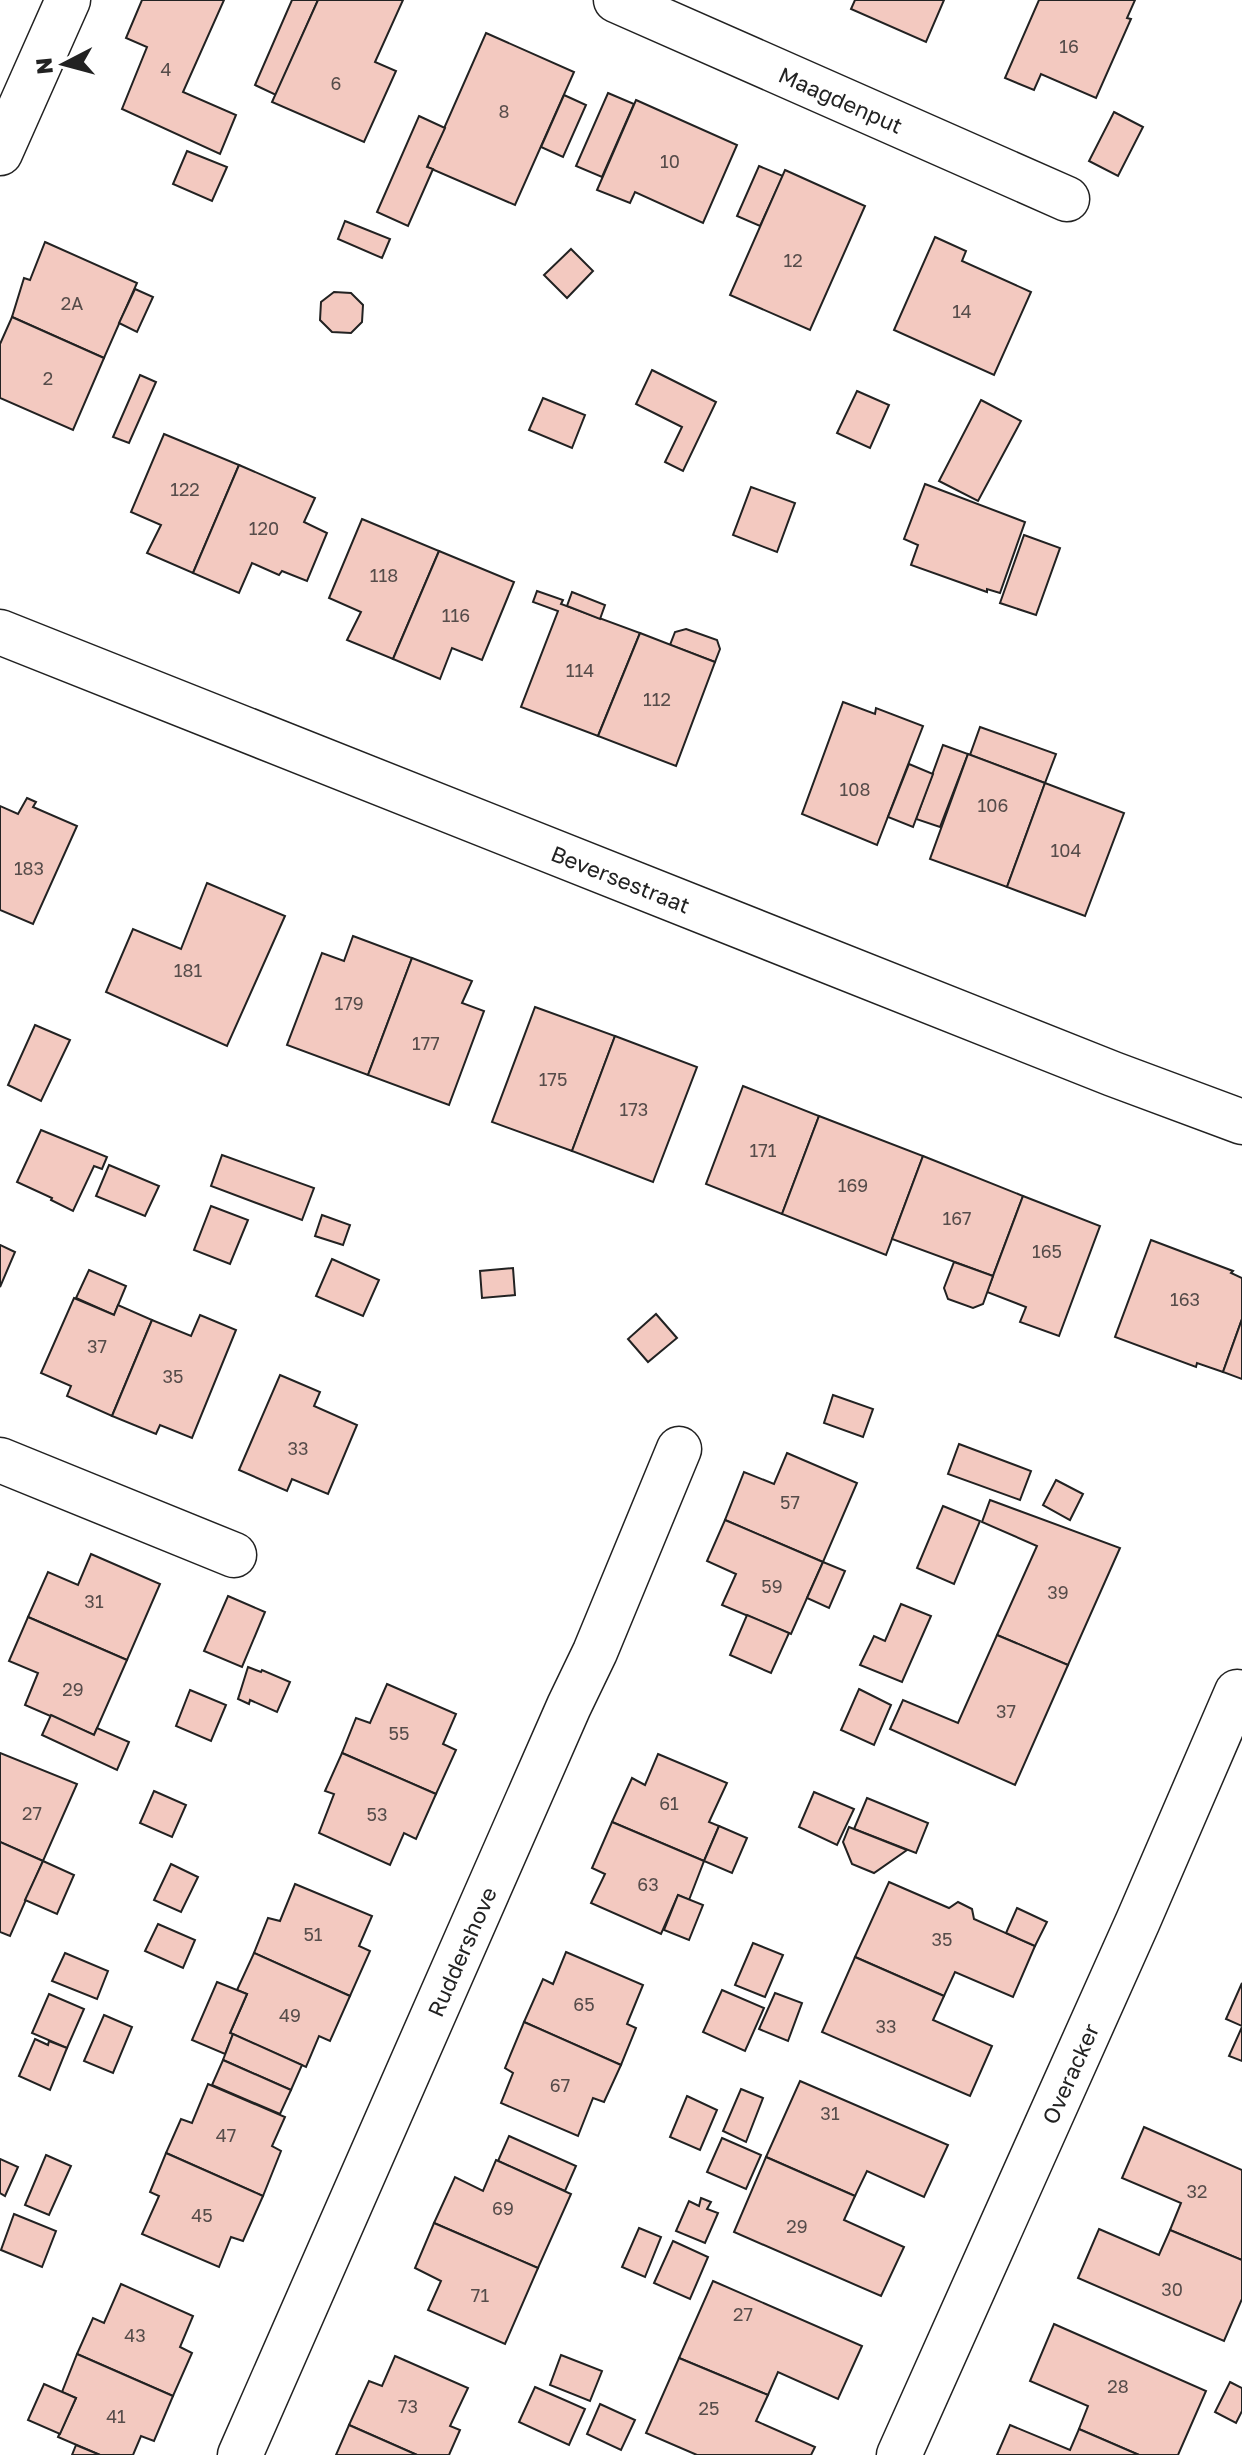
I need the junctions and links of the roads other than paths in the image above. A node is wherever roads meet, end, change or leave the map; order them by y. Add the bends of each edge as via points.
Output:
1 (68, 0) edge
2 (616, 0) edge
3 (0, 153) edge
4 (1067, 199) dead end
5 (0, 632) edge
6 (1242, 1122) edge
7 (679, 1449) dead end
8 (0, 1460) edge
9 (234, 1555) dead end
10 (1237, 1692) dead end
11 (240, 2455) edge
12 (899, 2455) edge

1 - 3 street
2 - 4 street, Maagdenput
5 - 6 street, Beversestraat
7 - 11 street, Ruddershove via 595,1652
8 - 9 street
10 - 12 street, Overacker

